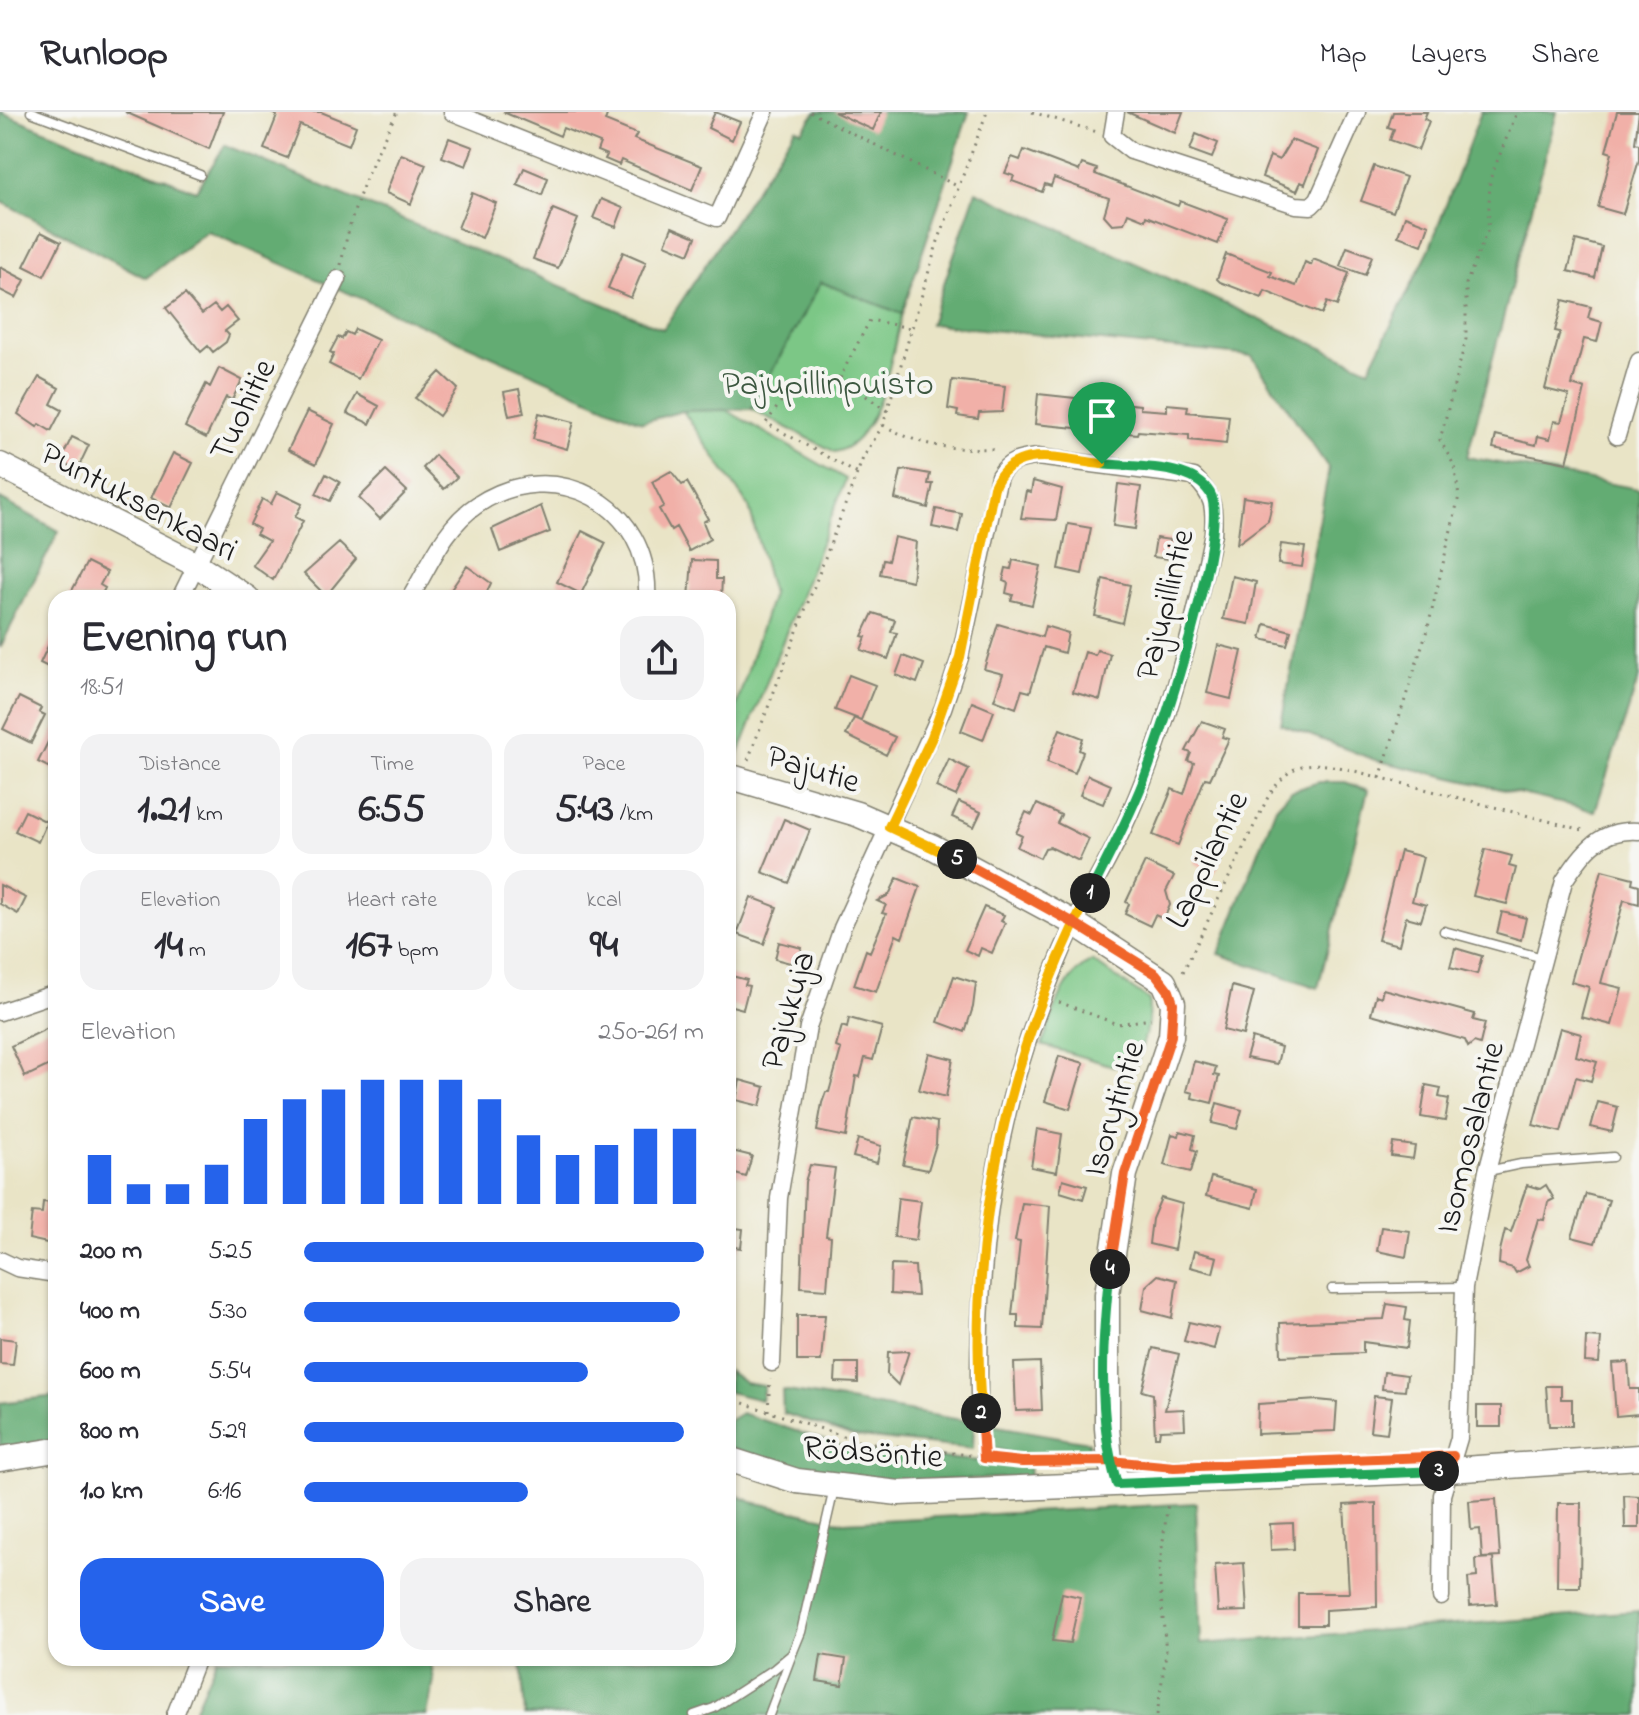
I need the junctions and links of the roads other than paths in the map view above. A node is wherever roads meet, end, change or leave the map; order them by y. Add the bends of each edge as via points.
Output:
1 (31, 112) edge
2 (452, 112) edge
3 (765, 112) edge
4 (1116, 112) edge
5 (1357, 112) edge
6 (200, 175) dead end
7 (338, 279) road end
8 (1639, 361) edge
9 (1617, 436) dead end
10 (0, 465) edge
11 (197, 565) junction
12 (184, 590) edge
13 (235, 590) edge
14 (414, 590) edge
15 (647, 590) edge
16 (736, 778) edge
17 (889, 827) junction
18 (1639, 831) edge
19 (1074, 923) junction
20 (1444, 931) dead end
21 (1544, 958) junction
22 (1169, 991) joint
23 (48, 996) edge
24 (0, 1012) edge
25 (1613, 1157) dead end
26 (1487, 1171) junction
27 (0, 1260) edge
28 (48, 1273) edge
29 (1464, 1287) junction
30 (1332, 1289) dead end
31 (772, 1363) road end
32 (979, 1395) road end
33 (48, 1451) edge
34 (1639, 1457) edge
35 (0, 1459) edge
36 (736, 1462) edge
37 (1449, 1470) junction
38 (1114, 1472) junction
39 (834, 1487) junction
40 (1441, 1597) dead end
41 (792, 1654) junction
42 (194, 1666) edge
43 (175, 1715) edge
44 (694, 1715) edge
45 (769, 1715) edge

1 - 6 lane
2 - 3 street via 717,218
4 - 5 street via 1112,136 1131,151 1311,206
7 - 11 street, Tuohitie
8 - 9 street
10 - 11 street, Puntuksenkaari
11 - 12 street, Tuohitie
11 - 13 street, Puntuksenkaari
14 - 15 street via 459,519 501,492 550,483 591,495 625,525 647,564
16 - 17 street, Pajutie
17 - 19 street, Pajutie
17 - 19 street, Pajupillintie via 932,737 960,657 994,487 1005,466 1037,457 1194,477 1211,494 1215,509 1201,590 1161,732 1121,835
17 - 31 street, Pajukuja via 824,976 798,1072 776,1224
18 - 21 street, Isomosalantie via 1602,836 1587,846 1564,881
19 - 22 street, Pajutie via 1156,974
19 - 32 street, Pajupillintie via 1012,1097 993,1179 978,1320
20 - 21 lane
21 - 26 street, Isomosalantie
22 - 38 street, Isorytintie via 1171,1036 1125,1174 1112,1255 1105,1332
23 - 24 street
25 - 26 lane
26 - 29 street, Isomosalantie
27 - 28 street
29 - 30 lane
29 - 37 street, Isomosalantie via 1459,1438
33 - 35 street
34 - 37 street, Rödsöntie
36 - 39 street, Rödsöntie
37 - 38 street, Rödsöntie via 1171,1482
37 - 40 street, Isomosalantie via 1442,1495
38 - 39 street, Rödsöntie via 899,1493
39 - 41 lane
41 - 44 lane via 714,1708
41 - 45 lane
42 - 43 street

